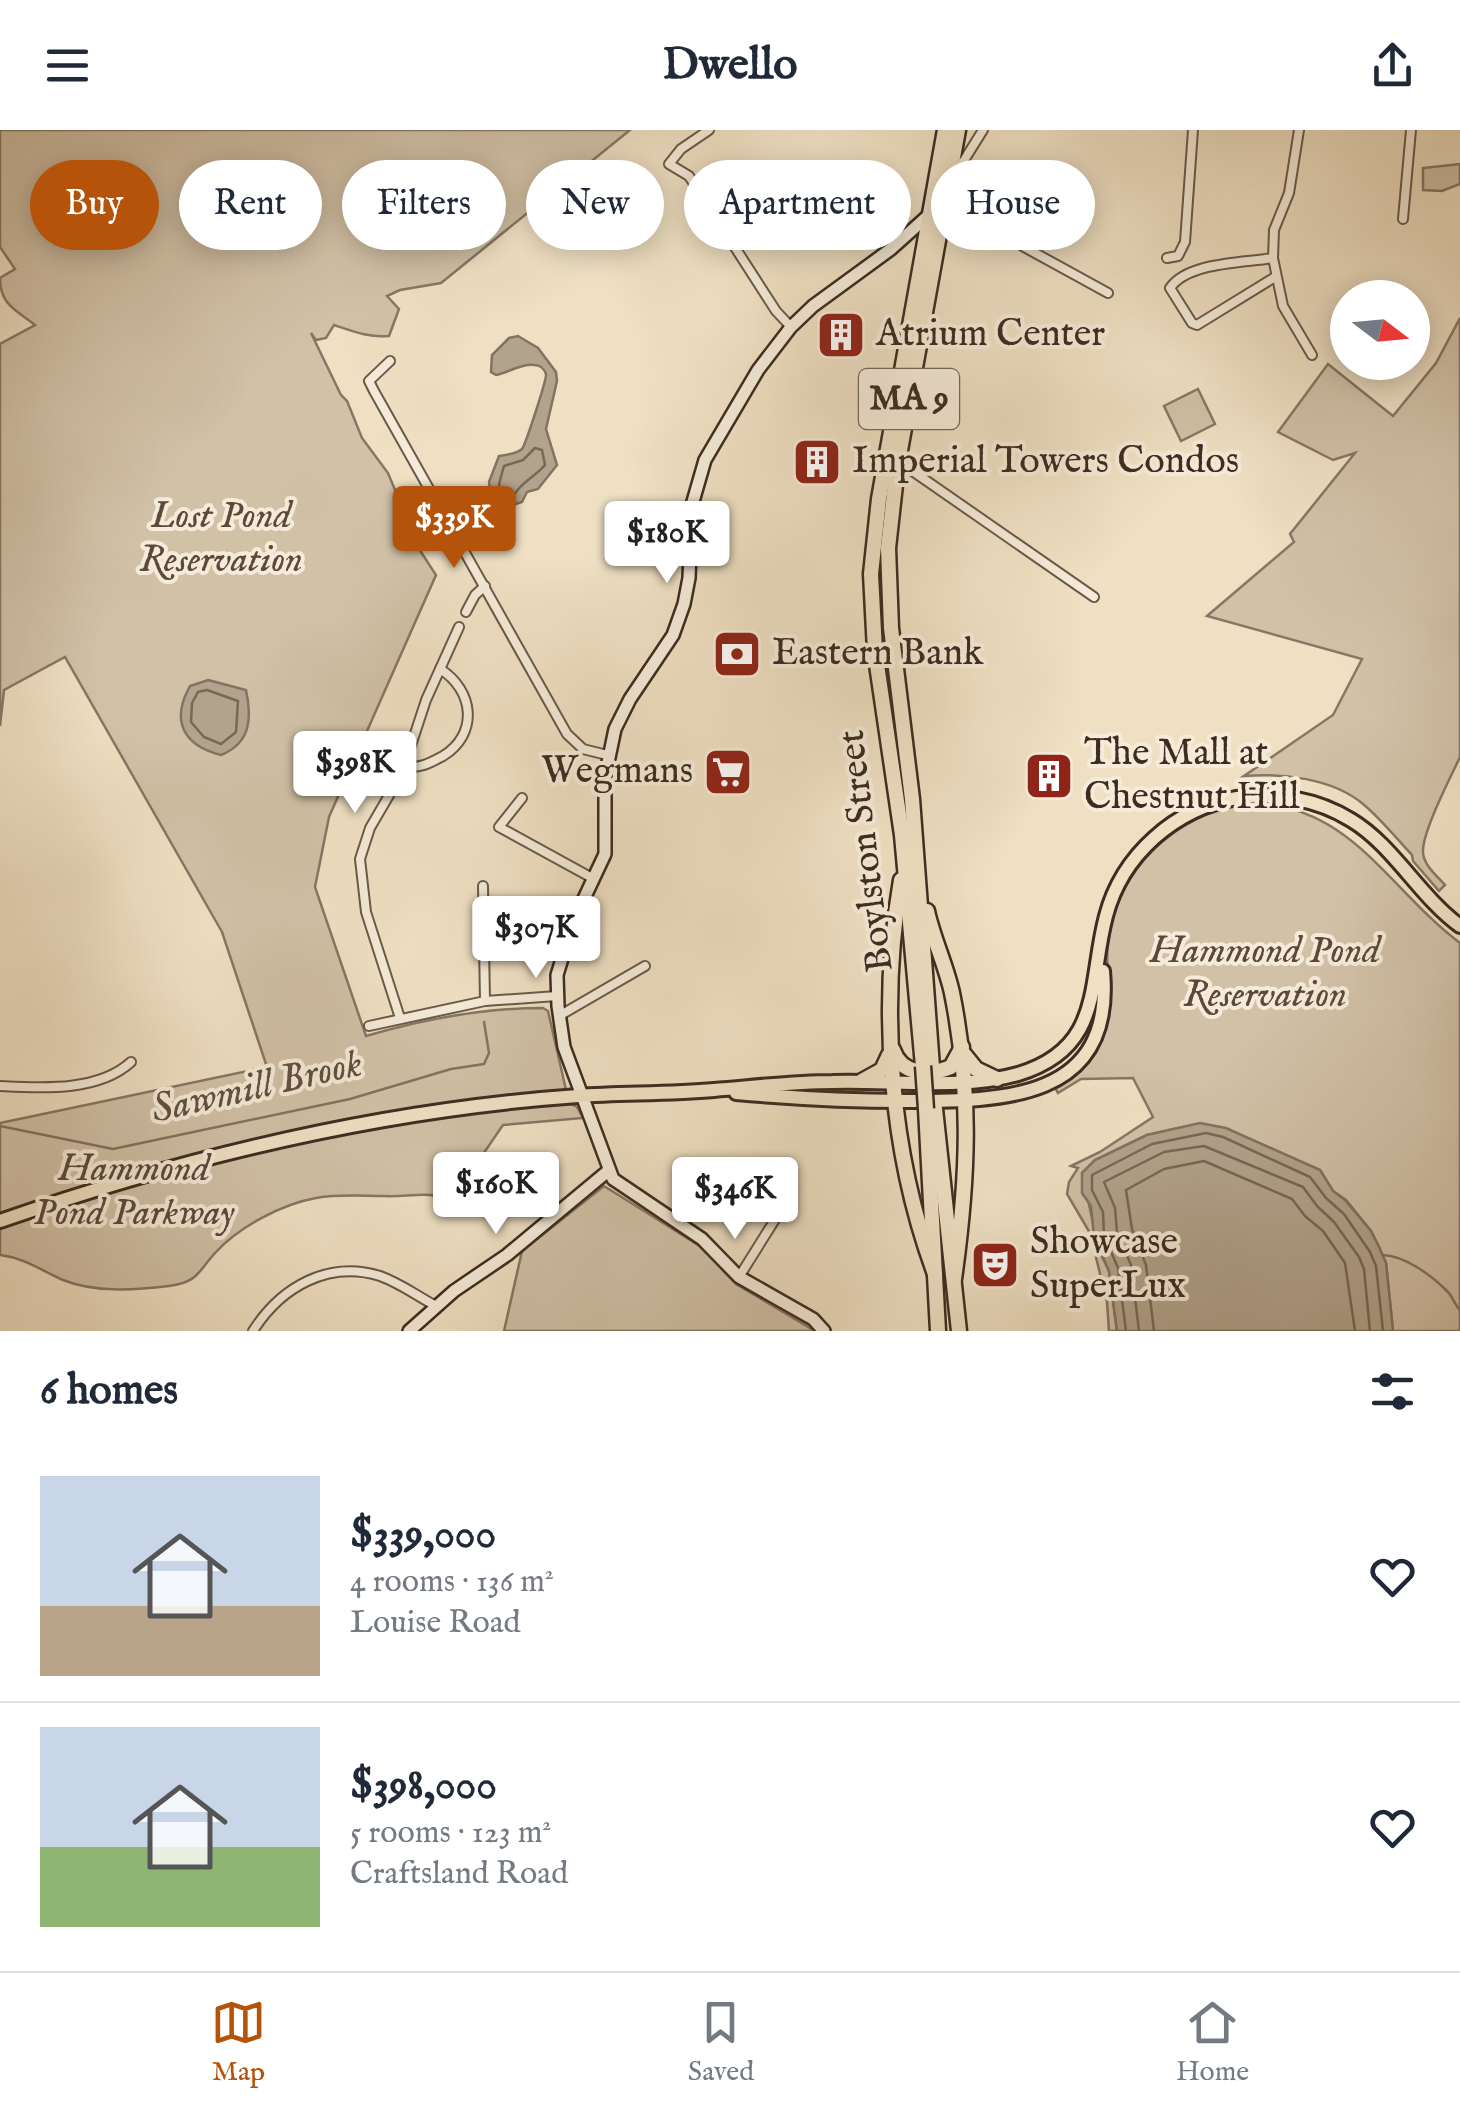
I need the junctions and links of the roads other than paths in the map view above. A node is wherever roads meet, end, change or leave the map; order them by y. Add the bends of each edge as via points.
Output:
1 (709, 130) edge
2 (945, 130) edge
3 (958, 130) edge
4 (984, 130) edge
5 (1193, 130) edge
6 (1299, 130) edge
7 (1411, 130) edge
8 (953, 160) edge
9 (965, 160) edge
10 (930, 214) junction
11 (1403, 219) dead end
12 (911, 232) edge
13 (911, 243) edge
14 (924, 245) junction
15 (891, 250) edge
16 (936, 250) edge
17 (1029, 250) edge
18 (1167, 258) dead end
19 (1272, 258) junction
20 (1275, 277) junction
21 (1108, 294) dead end
22 (791, 326) junction
23 (1312, 355) dead end
24 (390, 361) dead end
25 (898, 462) junction
26 (485, 586) junction
27 (1094, 597) dead end
28 (466, 612) dead end
29 (459, 628) dead end
30 (440, 669) junction
31 (608, 756) junction
32 (405, 766) junction
33 (522, 798) dead end
34 (911, 858) junction
35 (595, 877) junction
36 (483, 886) dead end
37 (1460, 926) edge
38 (1100, 944) junction
39 (645, 966) dead end
40 (557, 996) junction
41 (485, 1001) junction
42 (559, 1016) junction
43 (400, 1018) junction
44 (369, 1026) dead end
45 (892, 1044) junction
46 (962, 1050) junction
47 (131, 1062) dead end
48 (996, 1079) junction
49 (862, 1081) junction
50 (893, 1081) junction
51 (966, 1081) junction
52 (0, 1086) edge
53 (715, 1090) junction
54 (580, 1096) junction
55 (894, 1101) junction
56 (967, 1101) junction
57 (931, 1109) junction
58 (728, 1164) dead end
59 (608, 1171) junction
60 (0, 1221) edge
61 (935, 1274) junction
62 (739, 1277) junction
63 (954, 1279) junction
64 (436, 1306) junction
65 (253, 1331) edge
66 (409, 1331) edge
67 (824, 1331) edge
68 (938, 1331) edge
69 (959, 1331) edge

1 - 22 street via 670,164 689,176
2 - 10 highway, Boylston Street / MA 9
3 - 8 highway, Boylston Street / MA 9
4 - 9 street
5 - 18 street via 1185,242 1178,256
6 - 19 street
7 - 11 street
10 - 12 street
10 - 14 highway, Boylston Street / MA 9
13 - 14 street
14 - 34 highway, Boylston Street / MA 9 via 871,574 875,651
15 - 22 street
16 - 25 highway, Boylston Street / MA 9
17 - 21 street
19 - 20 street
19 - 20 street via 1198,271 1170,288 1198,326
20 - 23 street
22 - 31 street via 702,468 681,615 624,709
24 - 26 street via 369,382
25 - 27 street
25 - 34 highway, Boylston Street / MA 9 via 888,587
26 - 28 street
26 - 31 street via 567,734 584,749
29 - 30 street
30 - 32 street
30 - 32 street via 465,699 467,728 450,751 422,766
31 - 35 street via 606,847
32 - 43 street via 370,828 360,869 369,925
33 - 35 street via 499,827
34 - 45 highway via 892,936
34 - 46 highway via 950,983
34 - 57 highway, Boylston Street / MA 9
35 - 40 street via 564,948
36 - 41 street
37 - 38 main road via 1354,822 1301,800 1258,796 1199,809 1150,842 1119,882
38 - 48 main road via 1094,994 1074,1037 1039,1066
38 - 56 main road via 1102,1018 1075,1066 1034,1092
39 - 42 street
40 - 41 street
40 - 42 street
41 - 43 street
42 - 54 street
43 - 44 street
45 - 46 highway via 898,1062 916,1072 947,1069
45 - 49 highway via 882,1070
45 - 50 highway
46 - 48 highway
46 - 51 highway
47 - 52 street via 114,1074 68,1086
48 - 51 main road
49 - 50 main road
49 - 53 main road
50 - 51 main road
50 - 55 highway
51 - 56 highway
53 - 54 main road
53 - 55 main road
54 - 59 street
54 - 60 main road via 418,1113 260,1144 160,1168
55 - 56 main road
55 - 61 highway via 914,1212
56 - 63 highway via 964,1217
57 - 61 highway, Boylston Street / MA 9
57 - 63 highway, Boylston Street / MA 9
58 - 62 street via 786,1202
59 - 62 street via 702,1239
59 - 64 street
61 - 68 highway, Boylston Street / MA 9
62 - 67 street
63 - 69 highway, Boylston Street / MA 9
64 - 65 street via 380,1276 342,1271 303,1281
64 - 66 street

